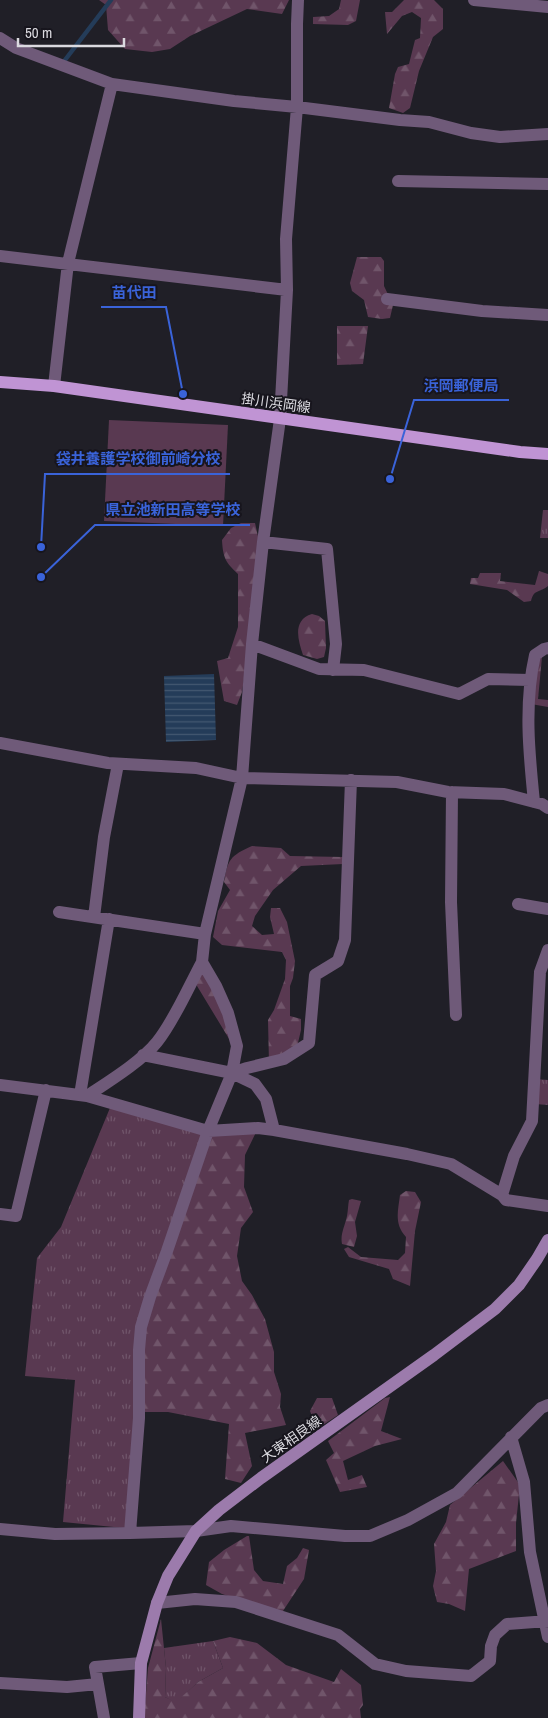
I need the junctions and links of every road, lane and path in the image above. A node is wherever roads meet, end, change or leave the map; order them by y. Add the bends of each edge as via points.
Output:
1 (298, 0) edge
2 (474, 0) edge
3 (548, 7) edge
4 (0, 38) edge
5 (112, 84) junction
6 (297, 107) junction
7 (548, 134) edge
8 (398, 181) dead end
9 (548, 184) edge
10 (0, 256) edge
11 (68, 263) junction
12 (287, 290) junction
13 (387, 299) dead end
14 (548, 315) edge
15 (0, 382) edge
16 (54, 386) junction
17 (280, 419) junction
18 (548, 454) edge
19 (263, 542) junction
20 (252, 644) junction
21 (548, 648) edge
22 (333, 670) junction
23 (530, 680) junction
24 (0, 744) edge
25 (118, 764) junction
26 (242, 778) junction
27 (351, 780) junction
28 (452, 792) junction
29 (534, 802) junction
30 (548, 808) edge
31 (518, 904) dead end
32 (548, 909) edge
33 (59, 912) dead end
34 (94, 917) junction
35 (109, 919) junction
36 (205, 934) junction
37 (548, 950) edge
38 (202, 962) junction
39 (456, 1015) dead end
40 (143, 1054) junction
41 (232, 1073) junction
42 (0, 1085) edge
43 (46, 1090) junction
44 (84, 1096) junction
45 (274, 1130) junction
46 (208, 1131) junction
47 (502, 1195) junction
48 (548, 1206) edge
49 (0, 1214) edge
50 (548, 1240) edge
51 (548, 1405) edge
52 (511, 1438) junction
53 (0, 1529) edge
54 (196, 1530) junction
55 (130, 1533) junction
56 (157, 1603) junction
57 (546, 1621) edge
58 (548, 1637) edge
59 (141, 1663) junction
60 (0, 1683) edge
61 (98, 1684) junction
62 (104, 1718) edge
63 (139, 1718) edge

1 - 6 street
2 - 3 street
4 - 5 street via 16,48
5 - 6 street
5 - 11 street
6 - 7 street via 430,122 500,137
6 - 12 street via 286,239
8 - 9 street
10 - 11 street
11 - 12 street
11 - 16 street
12 - 17 street
13 - 14 street via 482,311
15 - 16 main road, 掛川浜岡線
16 - 17 main road, 掛川浜岡線
17 - 18 main road, 掛川浜岡線
17 - 19 street
19 - 20 street
19 - 22 street via 327,549 336,644
20 - 22 street via 319,669
20 - 26 street
21 - 23 street via 535,655
22 - 23 street via 364,670 459,694 488,679
23 - 29 street via 528,753
24 - 25 street
25 - 26 street via 196,768
25 - 34 street via 104,836
26 - 27 street
26 - 36 street
27 - 28 street via 397,782
27 - 41 street via 345,940 338,961 315,975 309,1043 284,1059
28 - 29 street via 504,794
28 - 39 street via 451,902
29 - 30 street
31 - 32 street
33 - 34 street
34 - 35 street
35 - 36 street
35 - 44 street
36 - 38 street
37 - 47 street via 540,972 532,1121 514,1156
38 - 40 street via 157,1042
38 - 41 street via 228,1013 237,1046
40 - 41 street
40 - 44 street
41 - 45 street via 255,1084 266,1099
41 - 46 street
42 - 43 street
43 - 44 street
43 - 49 street via 16,1216
44 - 46 street
45 - 46 street
45 - 47 street via 451,1164
46 - 55 street via 141,1327 139,1418
47 - 48 street via 506,1200
50 - 54 main road, 大東相良線 via 519,1285 495,1309 261,1478
51 - 52 street
52 - 54 street via 457,1493 370,1536 231,1526
52 - 57 street via 524,1482 530,1552
53 - 55 street via 55,1534
54 - 55 street
54 - 56 main road, 大東相良線 via 168,1576
56 - 57 street via 195,1599 236,1602 338,1635 375,1664 406,1671 471,1676 490,1662 495,1635 507,1624
56 - 59 main road, 大東相良線
57 - 58 street
59 - 61 street via 95,1667
59 - 63 main road, 大東相良線
60 - 61 street via 67,1687
61 - 62 street

